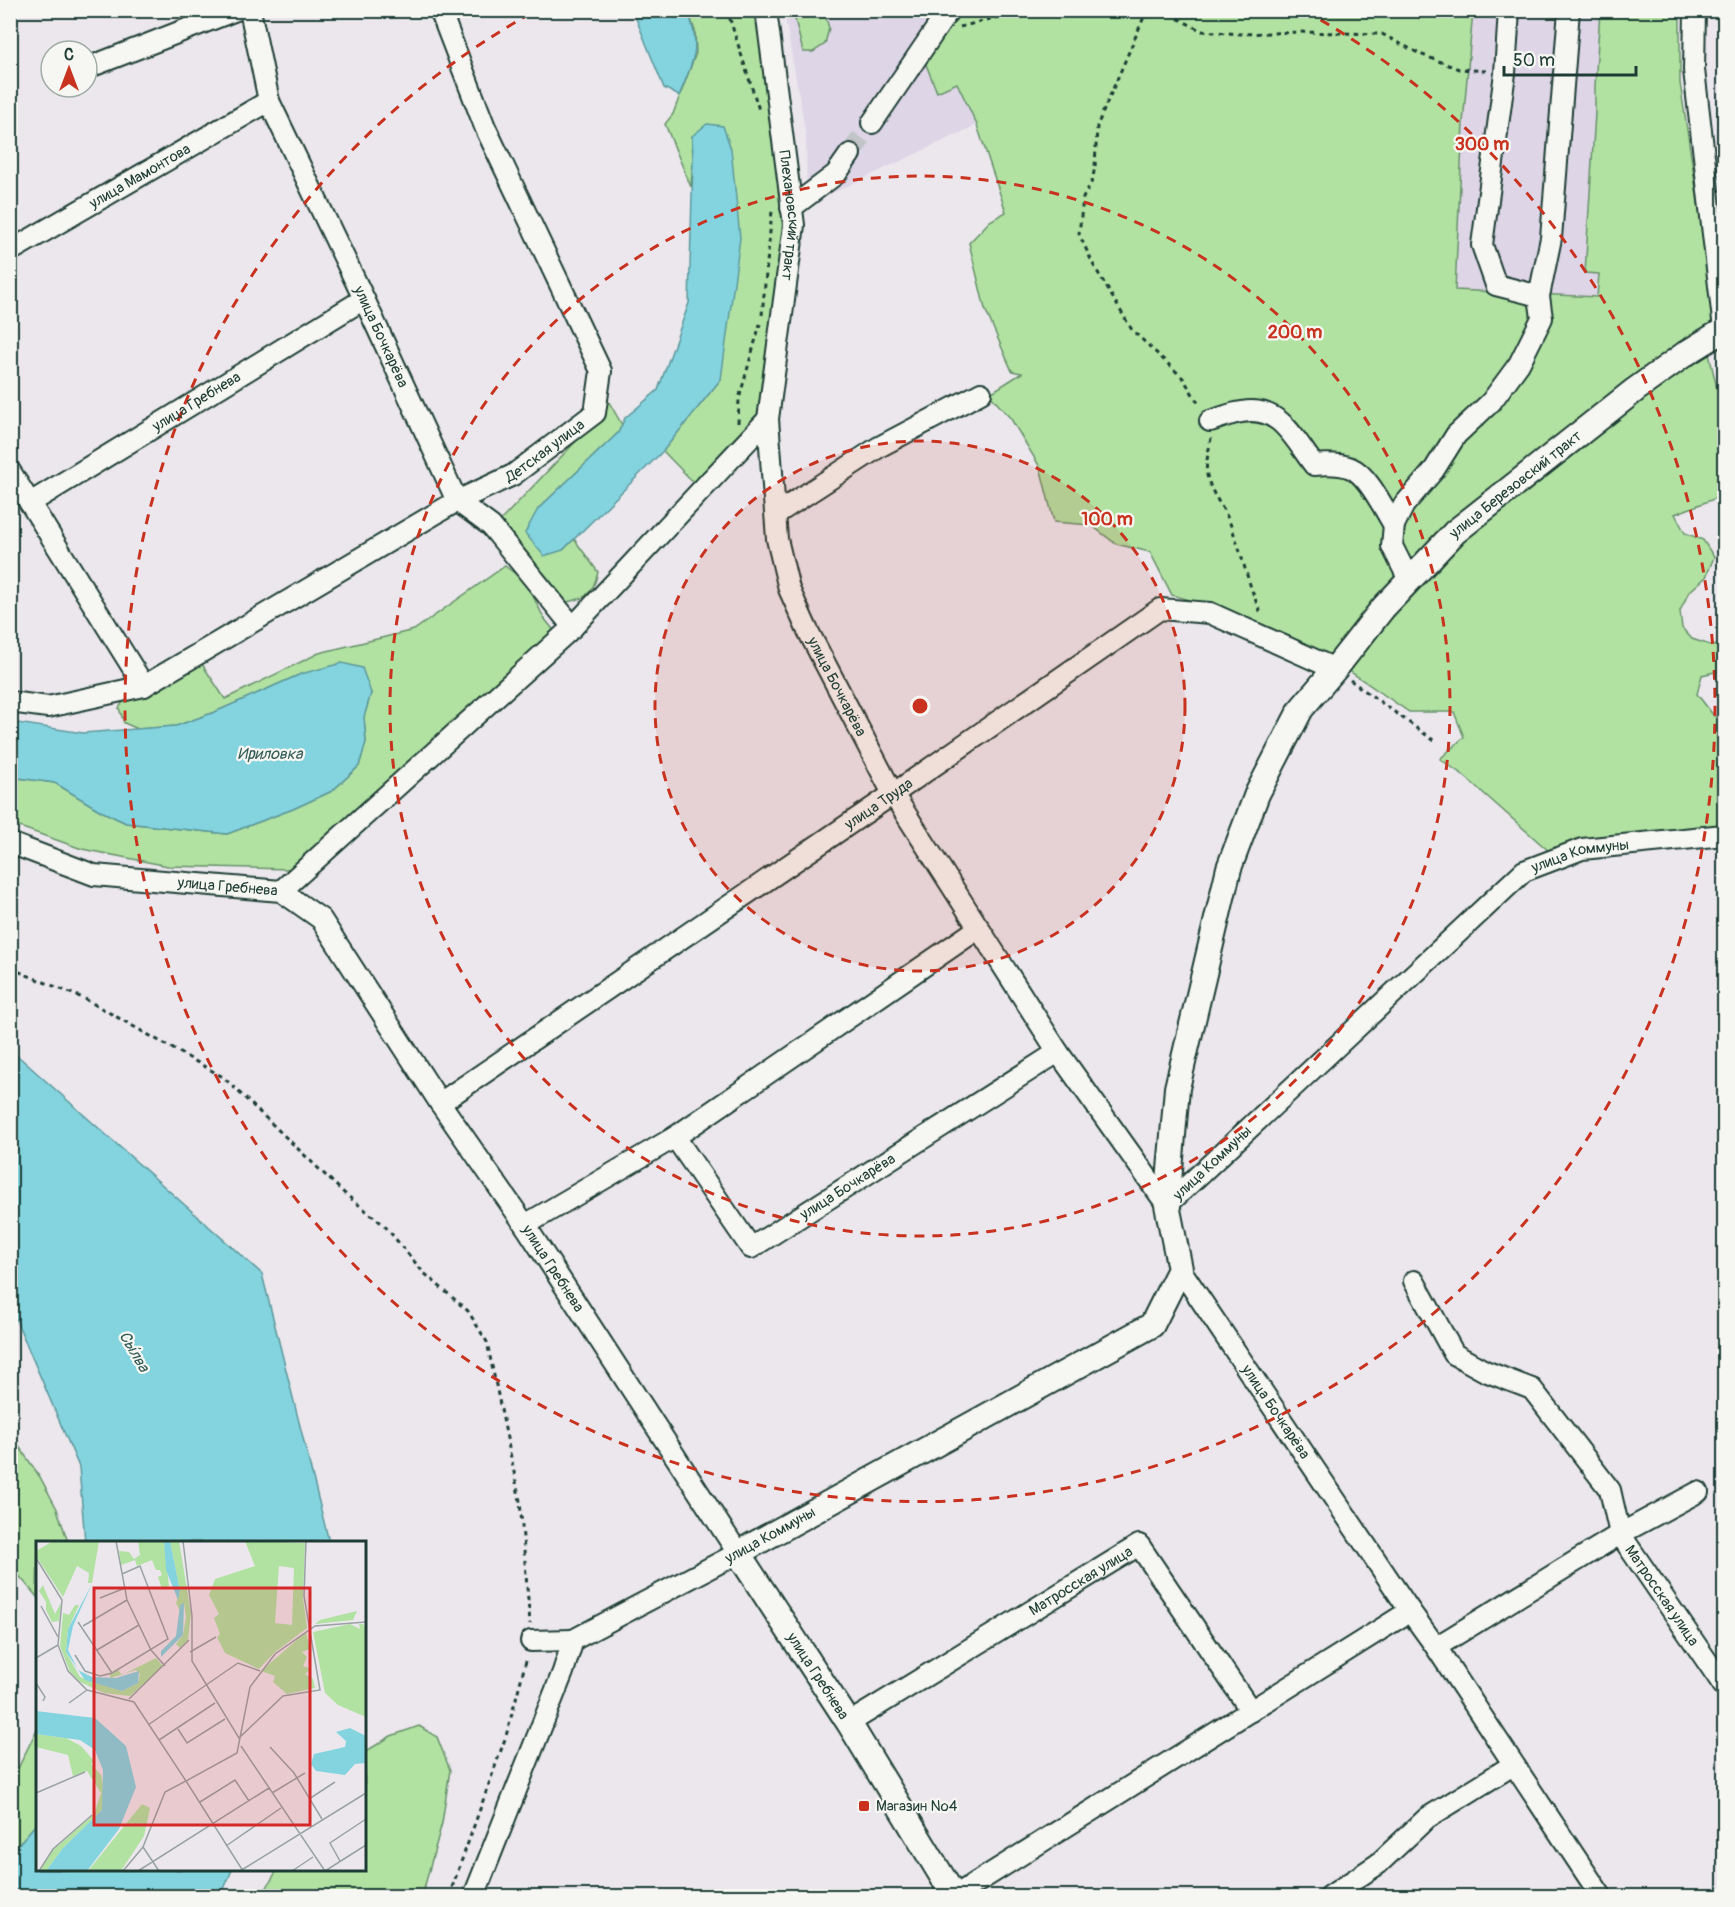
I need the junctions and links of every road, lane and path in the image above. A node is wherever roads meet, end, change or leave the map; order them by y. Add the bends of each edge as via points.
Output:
1 (236, 10) edge
2 (250, 10) edge
3 (440, 10) edge
4 (727, 10) edge
5 (766, 10) edge
6 (949, 10) edge
7 (1025, 10) edge
8 (1147, 10) edge
9 (1162, 10) edge
10 (1509, 10) edge
11 (1569, 10) edge
12 (1695, 10) edge
13 (935, 34) junction
14 (99, 63) edge
15 (1505, 73) junction
16 (269, 101) junction
17 (759, 111) dead end
18 (872, 123) tunnel mouth
19 (850, 154) tunnel mouth
20 (782, 206) junction
21 (10, 251) edge
22 (1539, 296) junction
23 (364, 299) junction
24 (1725, 330) edge
25 (981, 393) dead end
26 (768, 419) junction
27 (1210, 421) junction
28 (737, 452) junction
29 (10, 471) edge
30 (457, 501) junction
31 (30, 503) junction
32 (776, 514) junction
33 (1394, 525) junction
34 (1409, 580) junction
35 (573, 627) junction
36 (1277, 643) junction
37 (1335, 669) junction
38 (144, 686) junction
39 (10, 702) edge
40 (1436, 742) dead end
41 (894, 794) junction
42 (1725, 835) edge
43 (10, 843) edge
44 (281, 891) junction
45 (979, 928) junction
46 (10, 968) edge
47 (1058, 1052) junction
48 (440, 1103) junction
49 (675, 1137) junction
50 (1167, 1205) junction
51 (525, 1225) junction
52 (1180, 1269) junction
53 (1414, 1281) dead end
54 (1698, 1492) dead end
55 (1620, 1534) junction
56 (738, 1553) junction
57 (1410, 1611) junction
58 (573, 1640) junction
59 (531, 1641) junction
60 (1437, 1647) junction
61 (1725, 1686) edge
62 (1251, 1711) junction
63 (849, 1724) junction
64 (1513, 1764) junction
65 (449, 1896) edge
66 (474, 1896) edge
67 (954, 1896) edge
68 (1330, 1896) edge
69 (1601, 1896) edge

1 - 14 street
2 - 16 street, улица Бочкарёва
3 - 30 street, Детская улица via 485,126 601,371 595,413 513,475
4 - 17 path
5 - 20 street, Плехановский тракт
6 - 13 street
7 - 13 path
8 - 27 path via 1097,126 1095,167 1083,198 1079,234 1132,330 1183,378
9 - 15 path via 1203,31 1382,33 1459,69
10 - 15 street
11 - 22 street via 1551,238
12 - 24 street via 1694,70
13 - 18 street
15 - 22 street via 1482,246 1496,285
16 - 21 street, улица Мамонтова
16 - 23 street, улица Бочкарёва
19 - 20 street via 836,174
20 - 26 street, Плехановский тракт via 794,225
20 - 28 path via 760,324 739,399
22 - 33 street via 1542,318 1520,364 1491,402 1456,435 1434,470 1404,505
23 - 30 street, улица Бочкарёва
23 - 31 street, улица Гребнева
24 - 34 main road, улица Березовский тракт via 1685,354 1564,444 1455,532
25 - 32 street via 879,447
26 - 28 street
26 - 32 street, улица Бочкарёва
27 - 33 street via 1244,411 1267,412 1280,420 1314,465 1352,468 1364,478
27 - 36 path via 1214,426 1206,465 1210,484 1231,525 1248,581
28 - 35 street
29 - 31 street
30 - 35 street, улица Бочкарёва via 491,526
30 - 38 street, Детская улица
31 - 38 street
32 - 41 street, улица Бочкарёва via 777,539 789,589
33 - 34 street via 1392,546
34 - 37 main road, улица Березовский тракт
35 - 44 street
36 - 37 street, улица Труда
36 - 41 street, улица Труда via 1210,613 1160,609
37 - 40 path
37 - 50 main road, улица Коммуны via 1300,709 1257,794 1229,868 1177,1088
38 - 39 street via 48,707
41 - 45 street, улица Бочкарёва
41 - 48 street, улица Труда
42 - 50 street, улица Коммуны via 1582,849 1524,871
43 - 44 street, улица Гребнева via 94,875
44 - 48 street, улица Гребнева via 321,919
45 - 47 street, улица Бочкарёва
45 - 49 street
46 - 59 path via 85,999 223,1077 344,1193 384,1225 423,1272 468,1311 487,1342 520,1501
47 - 49 street, улица Бочкарёва via 751,1248
47 - 50 street, улица Бочкарёва
48 - 51 street, улица Гребнева
49 - 51 street
50 - 52 main road, улица Бочкарёва
51 - 56 street, улица Гребнева
52 - 56 main road, улица Коммуны via 1152,1326
52 - 57 street, улица Бочкарёва
53 - 55 street, Матросская улица via 1454,1354 1532,1389 1610,1490
54 - 55 street, Матросская улица
55 - 60 street, Матросская улица
55 - 61 street, Матросская улица
56 - 58 street, улица Коммуны
56 - 63 main road, улица Гребнева
57 - 60 street, улица Бочкарёва
57 - 62 street
58 - 59 street
58 - 66 street
59 - 65 path via 507,1736
60 - 64 street, улица Бочкарёва
62 - 63 street, Матросская улица via 1139,1545
62 - 67 street
63 - 67 main road, улица Гребнева
64 - 68 street via 1427,1818 1378,1864
64 - 69 street, улица Бочкарёва

